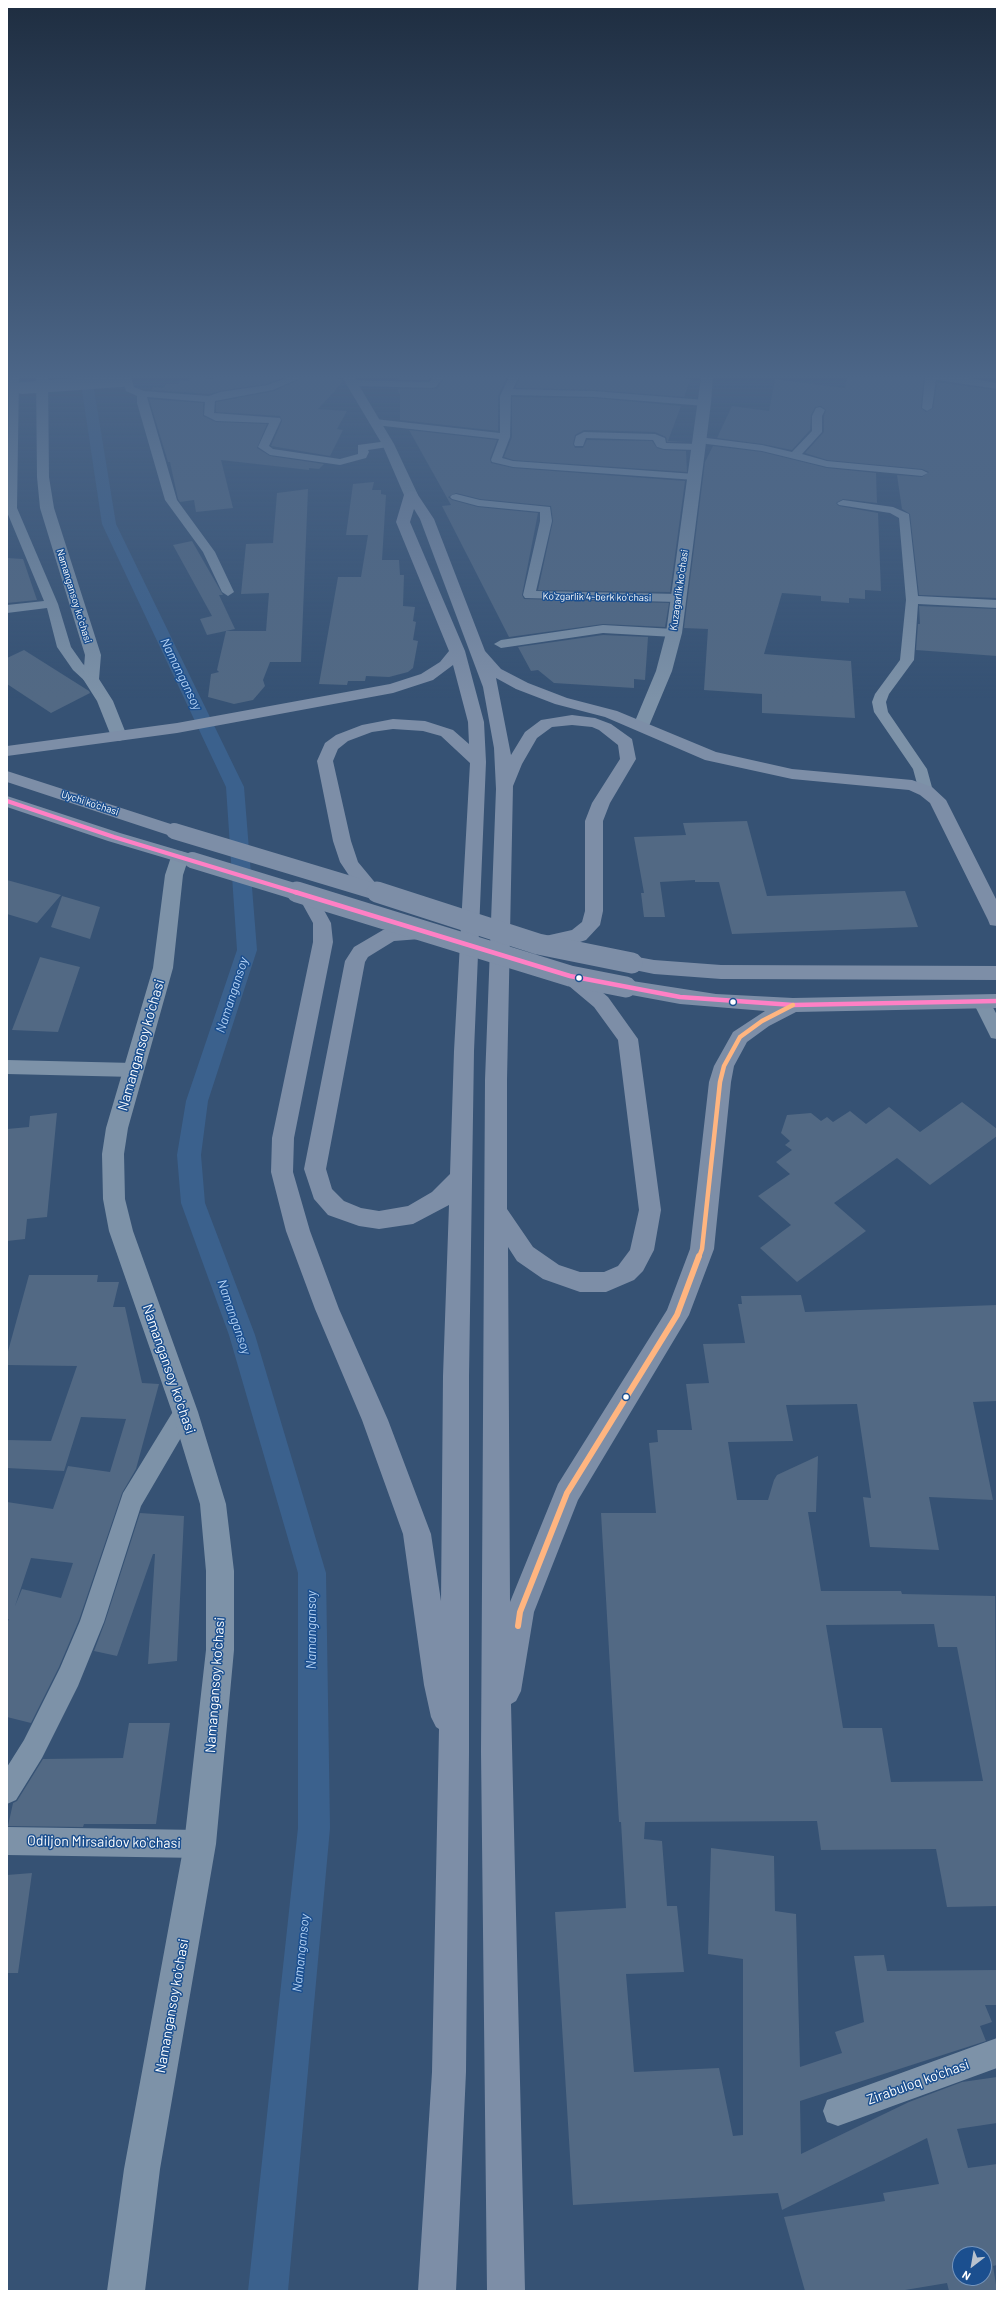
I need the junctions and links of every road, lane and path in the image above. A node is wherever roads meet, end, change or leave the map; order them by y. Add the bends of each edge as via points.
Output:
1 (11, 484) edge
2 (44, 484) edge
3 (166, 484) edge
4 (406, 484) edge
5 (693, 484) edge
6 (411, 495) joint
7 (456, 497) dead end
8 (843, 503) dead end
9 (9, 508) edge
10 (228, 592) dead end
11 (678, 598) junction
12 (912, 600) junction
13 (52, 604) junction
14 (997, 604) edge
15 (7, 609) edge
16 (674, 633) junction
17 (462, 638) junction
18 (501, 644) dead end
19 (91, 679) junction
20 (641, 726) junction
21 (118, 736) junction
22 (7, 751) edge
23 (478, 762) junction
24 (7, 776) edge
25 (505, 789) junction
26 (926, 791) junction
27 (56, 792) junction
28 (7, 801) edge
29 (36, 810) junction
30 (186, 859) junction
31 (373, 891) junction
32 (307, 896) junction
33 (997, 920) edge
34 (428, 933) junction
35 (538, 944) junction
36 (997, 973) edge
37 (570, 976) junction
38 (989, 1001) edge
39 (793, 1005) junction
40 (997, 1033) edge
41 (7, 1067) edge
42 (134, 1070) junction
43 (461, 1177) junction
44 (496, 1211) junction
45 (185, 1412) junction
46 (496, 1751) junction
47 (454, 1753) junction
48 (7, 1791) edge
49 (7, 1841) edge
50 (200, 1844) junction
51 (997, 2053) edge
52 (838, 2111) dead end
53 (126, 2291) edge
54 (437, 2291) edge
55 (506, 2291) edge

1 - 9 street
2 - 19 street, Namangansoy koʻchasi via 46,508 94,655
3 - 10 street via 171,500 208,552
4 - 6 main road
5 - 11 street, Kuzagarlik koʻchasi
6 - 17 main road via 403,522
7 - 11 street, Koʻzgarlik 4-berk koʻchasi via 478,503 546,509 546,521 529,595
8 - 12 street via 894,510 905,516
9 - 13 street
11 - 16 street, Kuzagarlik koʻchasi
12 - 14 street
12 - 26 street via 907,660 879,702 881,712 920,769
13 - 15 street
13 - 19 street via 64,647 78,667
16 - 18 street via 603,629
16 - 20 street, Kuzagarlik koʻchasi via 664,671
17 - 20 main road via 495,672 522,686
17 - 21 main road via 445,665 412,683 177,728
17 - 23 main road via 476,722
17 - 25 main road via 491,687 502,748
19 - 21 street via 105,701
20 - 26 main road via 691,749 747,765 809,777 912,785
21 - 22 main road
23 - 31 main road via 447,733 425,726 393,724 368,728 342,738 332,747 325,761 342,842 349,862
23 - 43 main road via 464,1043
24 - 27 main road, Uychi ko'chasi
25 - 35 main road via 514,764 531,735 546,723 572,720 595,723 626,743 628,759 601,803 594,821 592,925 579,935 562,941
25 - 44 main road via 496,1080
26 - 33 main road via 937,800
27 - 29 main road
27 - 31 main road, Uychi ko'chasi, bridge via 174,831
28 - 29 main road, Uychi ko'chasi
29 - 30 main road, Uychi ko'chasi
30 - 32 main road, Uychi ko'chasi, bridge
30 - 42 street, Namangansoy ko'chasi via 174,874 163,968
31 - 35 main road, Uychi ko'chasi, bridge
32 - 34 main road, Uychi ko'chasi, bridge
32 - 47 main road via 322,923 324,942 283,1138 282,1172 298,1231 327,1309 375,1420 417,1534 439,1685
34 - 37 main road, Uychi ko'chasi, bridge
34 - 43 main road via 390,935 361,952 355,961 315,1169 322,1193 336,1208 359,1217 379,1220 413,1215 440,1199
35 - 36 main road, Uychi ko'chasi, bridge via 654,967 721,972
37 - 39 main road, Uychi ko'chasi, bridge via 702,1000
37 - 44 main road via 601,1002 628,1040 650,1210 642,1250 635,1264 626,1273 606,1282 580,1282 551,1272 525,1254
38 - 39 main road, Uychi ko'chasi
38 - 40 street
39 - 46 main road via 762,1021 740,1038 724,1066 720,1082 702,1249 677,1315 567,1493 520,1612
41 - 42 street
42 - 45 street, Namangansoy ko'chasi via 117,1128 113,1154 114,1199 121,1231
43 - 47 main road via 456,1376
44 - 46 main road
45 - 48 street via 142,1479 131,1501 92,1622 69,1677 33,1749
45 - 50 street, Namangansoy ko'chasi via 213,1504 220,1570 220,1650
46 - 55 main road
47 - 54 main road via 450,2072
49 - 50 street, Odiljon Mirsaidov koʻchasi
50 - 53 street, Namangansoy ko'chasi via 142,2169
51 - 52 street, Zirabuloq ko'chasi

